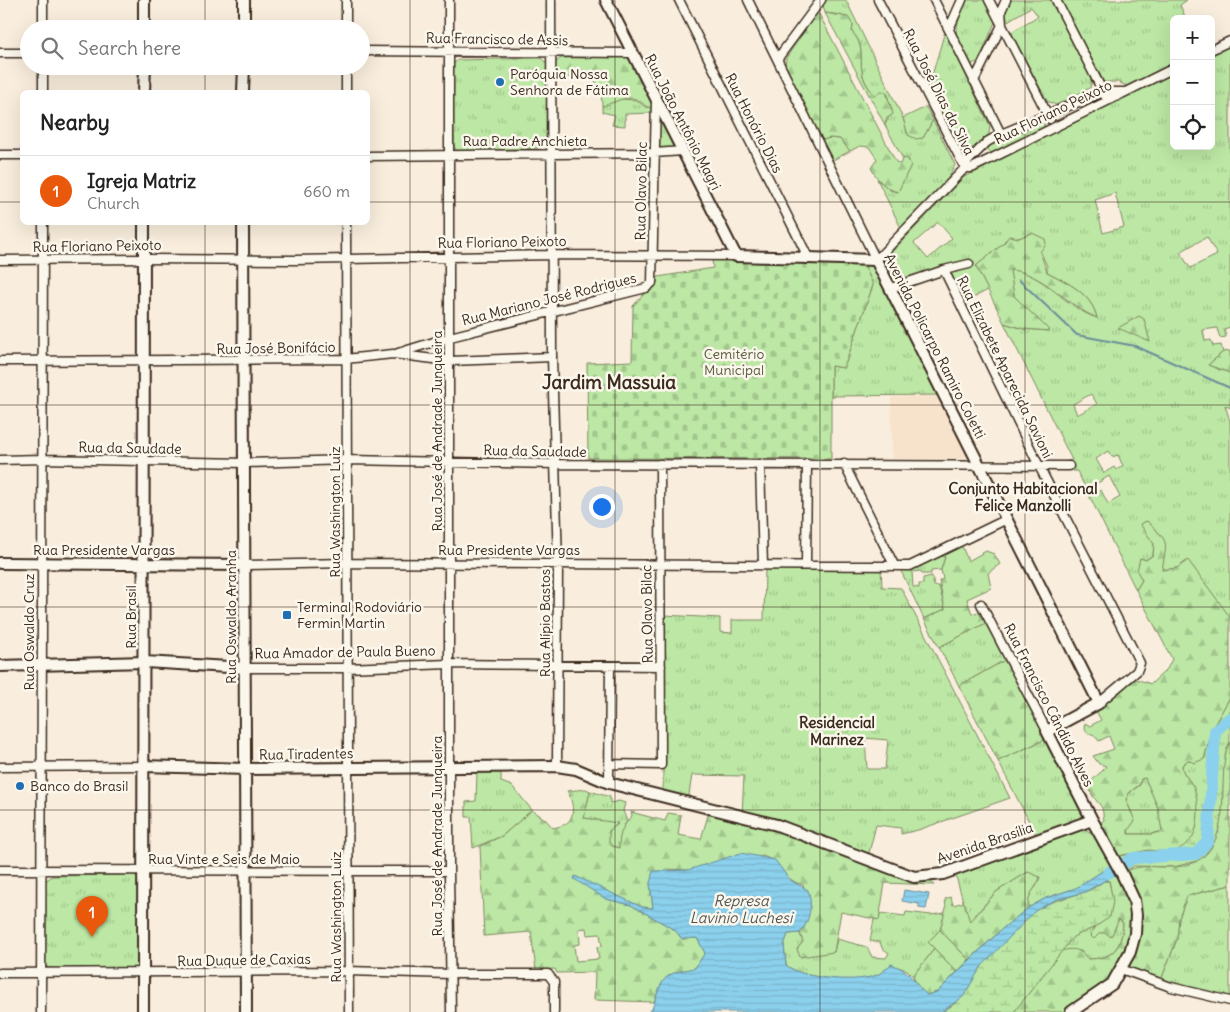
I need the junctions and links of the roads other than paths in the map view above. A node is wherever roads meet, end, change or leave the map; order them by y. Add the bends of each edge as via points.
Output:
1 (42, 0) edge
2 (144, 0) edge
3 (244, 0) edge
4 (346, 0) edge
5 (449, 0) edge
6 (551, 0) edge
7 (606, 0) edge
8 (679, 0) edge
9 (748, 0) edge
10 (878, 0) edge
11 (934, 0) edge
12 (962, 0) edge
13 (989, 0) edge
14 (1006, 0) edge
15 (1056, 0) edge
16 (818, 2) edge
17 (43, 20) edge
18 (144, 20) edge
19 (244, 20) edge
20 (346, 20) edge
21 (1002, 25) junction
22 (948, 29) junction
23 (1230, 41) edge
24 (1215, 48) edge
25 (370, 51) edge
26 (450, 51) junction
27 (0, 53) edge
28 (20, 53) edge
29 (551, 53) junction
30 (633, 53) junction
31 (778, 58) junction
32 (1170, 70) edge
33 (43, 75) edge
34 (145, 75) edge
35 (244, 75) edge
36 (346, 75) edge
37 (974, 81) junction
38 (43, 90) edge
39 (144, 90) edge
40 (244, 90) edge
41 (346, 90) edge
42 (1103, 92) junction
43 (1124, 92) junction
44 (656, 98) junction
45 (1107, 101) junction
46 (1048, 116) junction
47 (1054, 127) junction
48 (1000, 134) junction
49 (683, 151) junction
50 (654, 153) junction
51 (20, 154) edge
52 (551, 154) junction
53 (0, 155) edge
54 (450, 155) junction
55 (370, 156) edge
56 (965, 168) junction
57 (43, 225) edge
58 (144, 225) edge
59 (244, 225) edge
60 (346, 225) edge
61 (552, 255) junction
62 (449, 256) junction
63 (653, 256) junction
64 (736, 256) junction
65 (808, 258) junction
66 (145, 259) junction
67 (244, 259) junction
68 (345, 259) junction
69 (0, 260) edge
70 (43, 260) junction
71 (876, 260) junction
72 (969, 264) dead end
73 (944, 270) junction
74 (652, 283) joint
75 (891, 288) junction
76 (552, 312) junction
77 (450, 337) junction
78 (393, 354) junction
79 (552, 357) junction
80 (346, 359) junction
81 (244, 360) junction
82 (0, 361) edge
83 (42, 361) junction
84 (450, 361) junction
85 (145, 362) junction
86 (42, 459) junction
87 (0, 460) edge
88 (348, 460) junction
89 (145, 462) junction
90 (449, 462) junction
91 (245, 463) junction
92 (556, 464) junction
93 (660, 464) junction
94 (760, 464) junction
95 (806, 464) junction
96 (844, 464) junction
97 (979, 464) junction
98 (1039, 466) junction
99 (1069, 466) dead end
100 (1007, 519) junction
101 (0, 563) edge
102 (347, 563) junction
103 (144, 564) junction
104 (449, 564) junction
105 (558, 564) junction
106 (659, 564) junction
107 (41, 565) junction
108 (245, 565) junction
109 (763, 565) junction
110 (806, 565) junction
111 (894, 565) junction
112 (981, 604) dead end
113 (145, 662) junction
114 (449, 664) junction
115 (42, 665) junction
116 (0, 666) edge
117 (558, 666) junction
118 (610, 666) junction
119 (660, 666) junction
120 (245, 668) junction
121 (346, 668) junction
122 (1099, 704) junction
123 (1047, 731) junction
124 (610, 764) junction
125 (144, 766) junction
126 (557, 766) junction
127 (0, 767) edge
128 (41, 768) junction
129 (348, 768) junction
130 (449, 768) junction
131 (246, 769) junction
132 (609, 783) junction
133 (1092, 820) junction
134 (0, 870) edge
135 (246, 870) junction
136 (42, 871) junction
137 (449, 871) junction
138 (143, 872) junction
139 (348, 872) junction
140 (1121, 969) junction
141 (348, 971) junction
142 (246, 972) junction
143 (0, 973) edge
144 (41, 973) junction
145 (143, 973) junction
146 (450, 974) junction
147 (1230, 1001) edge
148 (41, 1012) edge
149 (143, 1012) edge
150 (246, 1012) edge
151 (349, 1012) edge
152 (451, 1012) edge
153 (554, 1012) edge
154 (1071, 1012) edge

1 - 17 street
2 - 18 street
3 - 19 street
4 - 20 street
5 - 26 street, Rua José de Andrade Junqueira
6 - 29 street, Rua Alípio Bastos
7 - 30 street, Rua João Antônio Magri
8 - 65 street, Rua Honório Dias
9 - 31 street, Avenida Policarpo Ramiro Coletti
10 - 56 street, Rua José Dias da Silva
11 - 22 street
12 - 22 street
13 - 21 street
14 - 21 street via 1001,11
15 - 42 street
16 - 31 street
21 - 37 street
21 - 46 street
22 - 37 street
23 - 24 street
25 - 26 street, Rua Francisco de Assis
26 - 29 street, Rua Francisco de Assis
26 - 54 street, Rua José de Andrade Junqueira
27 - 28 street
29 - 30 street, Rua Francisco de Assis
29 - 52 street, Rua Alípio Bastos
30 - 44 street, Rua João Antônio Magri
31 - 71 street, Avenida Policarpo Ramiro Coletti
32 - 43 street
33 - 38 street
34 - 39 street
35 - 40 street
36 - 41 street
37 - 48 street
42 - 43 street, Rua Floriano Peixoto
42 - 45 street
42 - 46 street, Rua Floriano Peixoto
43 - 45 street, Rua Floriano Peixoto
44 - 49 street, Rua João Antônio Magri
44 - 50 street, Rua Olavo Bilac
45 - 47 street, Rua Floriano Peixoto
46 - 47 street
46 - 48 street, Rua Floriano Peixoto
47 - 56 street, Rua Floriano Peixoto via 972,168
48 - 56 street, Rua Floriano Peixoto via 987,142
49 - 50 street, Rua Padre Anchieta
49 - 64 street, Rua João Antônio Magri
50 - 52 street, Rua Padre Anchieta
50 - 63 street, Rua Olavo Bilac
51 - 53 street
52 - 54 street, Rua Padre Anchieta
52 - 61 street, Rua Alípio Bastos
54 - 55 street, Rua Padre Anchieta
54 - 62 street, Rua José de Andrade Junqueira
56 - 71 street, Rua Floriano Peixoto
57 - 70 street, Rua Oswaldo Cruz
58 - 66 street, Rua Brasil
59 - 67 street, Rua Oswaldo Aranha
60 - 68 street, Rua Washington Luiz
61 - 62 street, Rua Floriano Peixoto
61 - 63 street, Rua Floriano Peixoto
61 - 76 street, Rua Alípio Bastos
62 - 68 street, Rua Floriano Peixoto
62 - 77 street, Rua José de Andrade Junqueira
63 - 64 street, Rua Floriano Peixoto
63 - 74 street, Rua Olavo Bilac
64 - 65 street, Rua Floriano Peixoto
65 - 71 street, Rua Floriano Peixoto
66 - 67 street, Rua Floriano Peixoto
66 - 70 street, Rua Floriano Peixoto
66 - 85 street, Rua Brasil
67 - 68 street, Rua Floriano Peixoto
67 - 81 street, Rua Oswaldo Aranha
68 - 80 street, Rua Washington Luiz
69 - 70 street, Rua Floriano Peixoto
70 - 83 street, Rua Oswaldo Cruz
71 - 75 street, Avenida Policarpo Ramiro Coletti
72 - 73 street
73 - 75 street
73 - 98 street, Rua Elizabete Aparecida Savioni
74 - 76 street, Rua Mariano José Rodrigues via 646,288
75 - 97 street, Avenida Policarpo Ramiro Coletti
76 - 77 street, Rua Mariano José Rodrigues
76 - 79 street, Rua Alípio Bastos
77 - 78 street, Rua Mariano José Rodrigues
77 - 84 street, Rua José de Andrade Junqueira
78 - 80 street, Rua José Bonifácio
78 - 84 street, Rua José Bonifácio
79 - 84 street, Rua José Bonifácio
79 - 92 street, Rua Alípio Bastos
80 - 81 street, Rua José Bonifácio
80 - 88 street, Rua Washington Luiz
81 - 85 street, Rua José Bonifácio
81 - 91 street, Rua Oswaldo Aranha
82 - 83 street, Rua José Bonifácio
83 - 85 street, Rua José Bonifácio
83 - 86 street, Rua Oswaldo Cruz
84 - 90 street, Rua José de Andrade Junqueira
85 - 89 street, Rua Brasil
86 - 87 street, Rua da Saudade
86 - 89 street, Rua da Saudade
86 - 107 street, Rua Oswaldo Cruz
88 - 90 street, Rua da Saudade
88 - 91 street, Rua da Saudade
88 - 102 street, Rua Washington Luiz
89 - 91 street, Rua da Saudade
89 - 103 street, Rua Brasil
90 - 92 street, Rua da Saudade
90 - 104 street, Rua José de Andrade Junqueira
91 - 108 street, Rua Oswaldo Aranha
92 - 93 street, Rua da Saudade
92 - 105 street, Rua Alípio Bastos
93 - 94 street, Rua da Saudade
93 - 106 street, Rua Olavo Bilac
94 - 95 street, Rua da Saudade
94 - 109 street
95 - 96 street, Rua da Saudade
95 - 110 street
96 - 97 street, Rua da Saudade
96 - 111 street
97 - 98 street, Rua da Saudade
97 - 100 street, Avenida Policarpo Ramiro Coletti
98 - 99 street, Rua da Saudade
98 - 122 street, Rua Elizabete Aparecida Savioni via 1140,663 1137,671
100 - 111 street, Rua Presidente Vargas via 910,566
100 - 122 street, Avenida Policarpo Ramiro Coletti
101 - 107 street, Rua Presidente Vargas
102 - 104 street, Rua Presidente Vargas
102 - 108 street, Rua Presidente Vargas
102 - 121 street, Rua Washington Luiz
103 - 107 street, Rua Presidente Vargas
103 - 108 street, Rua Presidente Vargas
103 - 113 street, Rua Brasil
104 - 105 street, Rua Presidente Vargas
104 - 114 street, Rua José de Andrade Junqueira
105 - 106 street, Rua Presidente Vargas
105 - 117 street, Rua Alípio Bastos
106 - 109 street, Rua Presidente Vargas
106 - 119 street, Rua Olavo Bilac
107 - 115 street, Rua Oswaldo Cruz
108 - 120 street, Rua Oswaldo Aranha
109 - 110 street, Rua Presidente Vargas
110 - 111 street, Rua Presidente Vargas
112 - 123 street, Rua Francisco Cândido Alves
113 - 115 street, Rua Amador de Paula Bueno
113 - 120 street, Rua Amador de Paula Bueno
113 - 125 street, Rua Brasil
114 - 117 street, Rua Amador de Paula Bueno
114 - 121 street, Rua Amador de Paula Bueno
114 - 130 street, Rua José de Andrade Junqueira
115 - 116 street, Rua Amador de Paula Bueno
115 - 128 street, Rua Oswaldo Cruz
117 - 118 street, Rua Amador de Paula Bueno
117 - 126 street, Rua Alípio Bastos
118 - 119 street, Rua Amador de Paula Bueno
118 - 124 street
119 - 124 street, Rua Olavo Bilac via 661,765
120 - 121 street, Rua Amador de Paula Bueno
120 - 131 street, Rua Oswaldo Aranha
121 - 129 street, Rua Washington Luiz
122 - 123 street
123 - 133 street, Rua Francisco Cândido Alves
124 - 132 street
125 - 128 street, Rua Tiradentes
125 - 131 street, Rua Tiradentes
125 - 138 street, Rua Brasil
126 - 130 street, Rua Tiradentes
126 - 132 street, Rua Tiradentes via 576,769
127 - 128 street, Rua Tiradentes
128 - 136 street, Rua Oswaldo Cruz
129 - 130 street, Rua Tiradentes
129 - 131 street, Rua Tiradentes
129 - 139 street, Rua Washington Luiz
130 - 137 street, Rua José de Andrade Junqueira
131 - 135 street, Rua Oswaldo Aranha
132 - 133 street, Avenida Brasília via 777,825 914,877 943,874
133 - 140 street via 1134,900 1136,915 1132,943
134 - 136 street, Rua Vinte e Seis de Maio
135 - 138 street, Rua Vinte e Seis de Maio
135 - 139 street, Rua Vinte e Seis de Maio
135 - 142 street, Rua Oswaldo Aranha
136 - 138 street, Rua Vinte e Seis de Maio
136 - 144 street, Rua Oswaldo Cruz
137 - 139 street, Rua Vinte e Seis de Maio
137 - 146 street, Rua José de Andrade Junqueira
138 - 145 street, Rua Brasil
139 - 141 street, Rua Washington Luiz
140 - 147 street via 1184,991
140 - 154 street via 1112,984
141 - 142 street, Rua Duque de Caxias
141 - 146 street, Rua Duque de Caxias
141 - 151 street, Rua Washington Luiz
142 - 145 street, Rua Duque de Caxias
142 - 150 street, Rua Oswaldo Aranha
143 - 144 street, Rua Duque de Caxias
144 - 145 street, Rua Duque de Caxias
144 - 148 street, Rua Oswaldo Cruz
145 - 149 street, Rua Brasil
146 - 152 street, Rua José de Andrade Junqueira
146 - 153 street, Rua Duque de Caxias via 548,974 554,982

